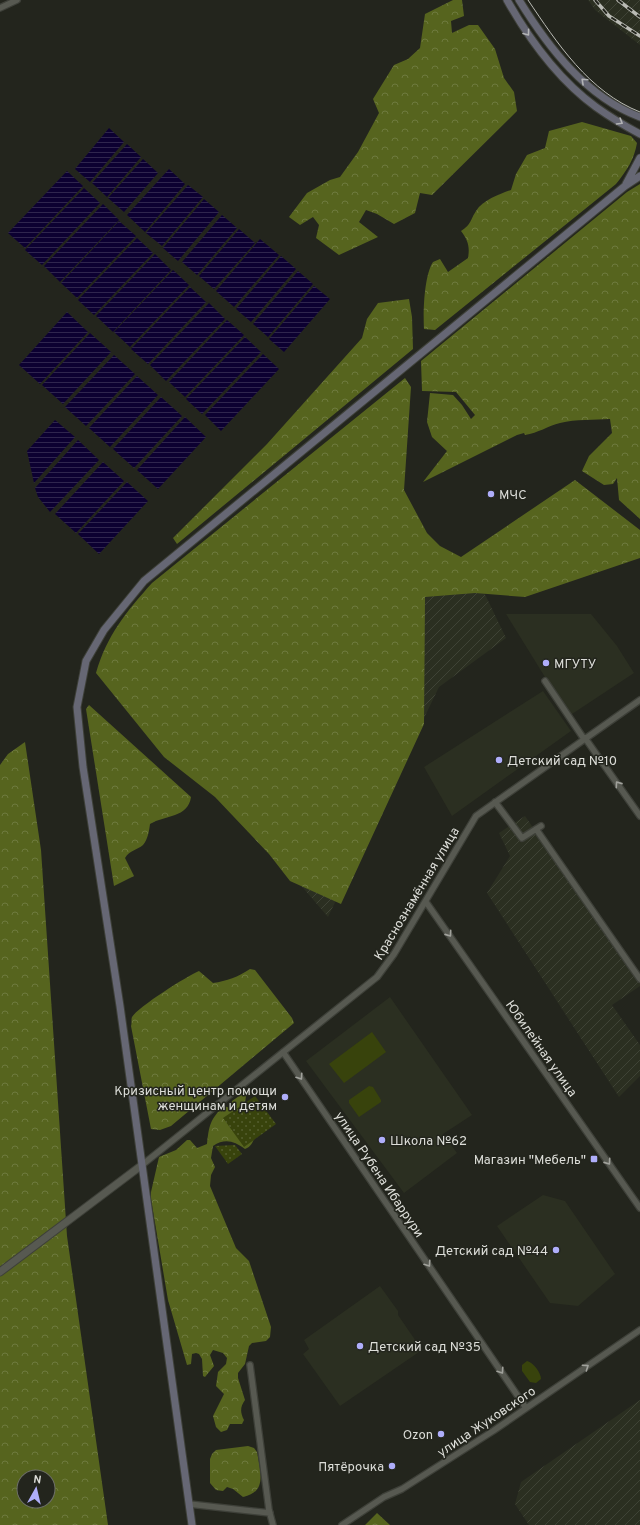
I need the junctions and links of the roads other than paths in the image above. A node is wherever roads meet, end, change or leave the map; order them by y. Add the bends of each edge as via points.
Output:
1 (18, 0) edge
2 (506, 0) edge
3 (519, 0) edge
4 (0, 8) edge
5 (640, 117) edge
6 (640, 134) edge
7 (640, 158) edge
8 (640, 176) edge
9 (625, 186) junction
10 (545, 681) dead end
11 (640, 700) edge
12 (585, 738) junction
13 (495, 802) junction
14 (640, 816) edge
15 (426, 902) junction
16 (640, 979) edge
17 (283, 1052) junction
18 (142, 1165) junction
19 (640, 1208) edge
20 (0, 1272) edge
21 (640, 1330) edge
22 (250, 1365) dead end
23 (526, 1408) junction
24 (189, 1504) junction
25 (270, 1513) junction
26 (192, 1525) edge
27 (273, 1525) edge
28 (342, 1525) edge

1 - 4 street
2 -> 6 main road via 537,46 578,93
5 -> 3 main road via 619,108 593,90 569,67 546,41
7 - 9 main road
8 - 9 main road
9 - 18 main road via 144,581 104,630 86,661 77,707 83,768
10 - 12 street
11 - 12 street, Краснознамённая улица
12 - 13 street, Краснознамённая улица
14 -> 12 street
13 - 15 street, Краснознамённая улица via 472,820
13 - 16 street via 522,838 538,828
15 - 17 street, Краснознамённая улица via 377,977
15 -> 19 street, Юбилейная улица
17 - 18 street, Краснознамённая улица
17 -> 23 street, улица Рубена Ибаррури
18 - 20 street
18 - 24 main road
23 -> 21 street, улица Жуковского
22 - 25 street
23 - 28 street, улица Жуковского
24 - 25 street
24 - 26 main road
25 - 27 street

